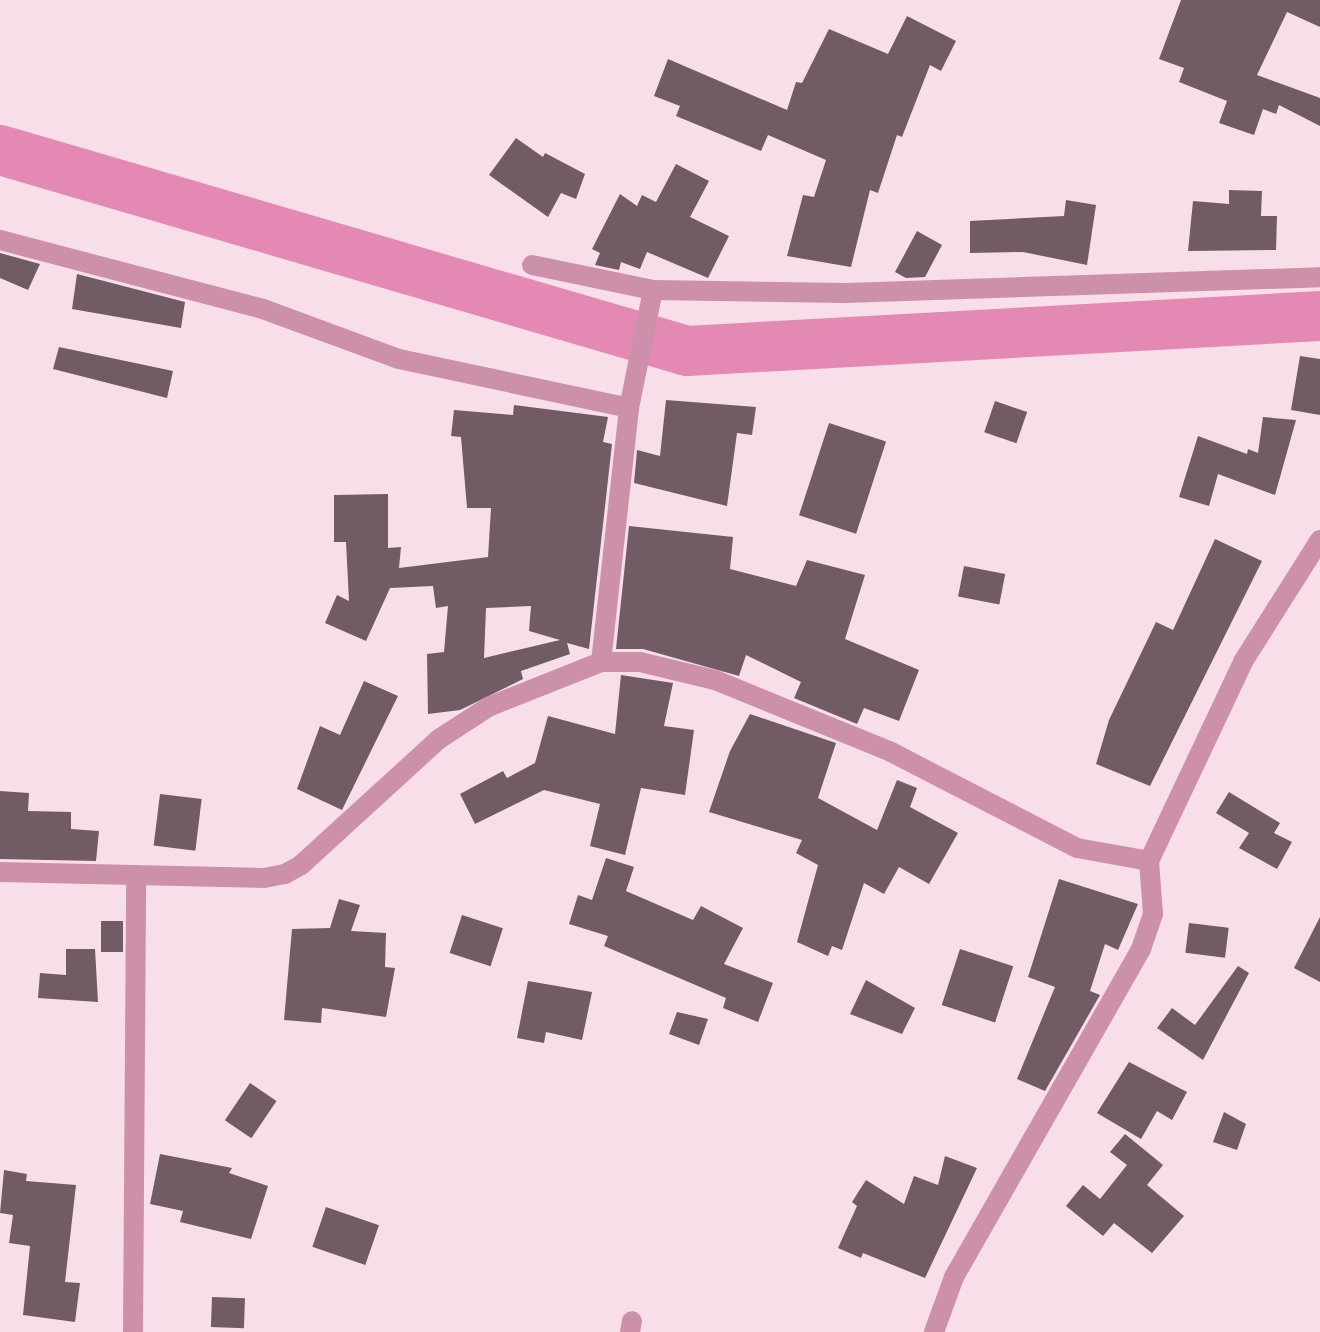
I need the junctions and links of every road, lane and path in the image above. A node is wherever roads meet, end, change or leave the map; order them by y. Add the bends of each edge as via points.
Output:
1 (0, 240) edge
2 (532, 265) dead end
3 (1320, 277) edge
4 (652, 297) junction
5 (629, 408) junction
6 (1320, 540) edge
7 (601, 662) junction
8 (1149, 861) junction
9 (0, 872) edge
10 (136, 875) junction
11 (133, 1332) edge
12 (934, 1332) edge

1 - 5 street via 263,309 399,359
2 - 4 street
3 - 4 street
4 - 5 street
5 - 7 street
6 - 8 street via 1244,660
7 - 8 street via 653,664 715,680 891,752 1077,848
7 - 10 street via 488,707 439,739 285,874
8 - 12 street via 1153,914 1141,949 954,1277
9 - 10 street
10 - 11 street

